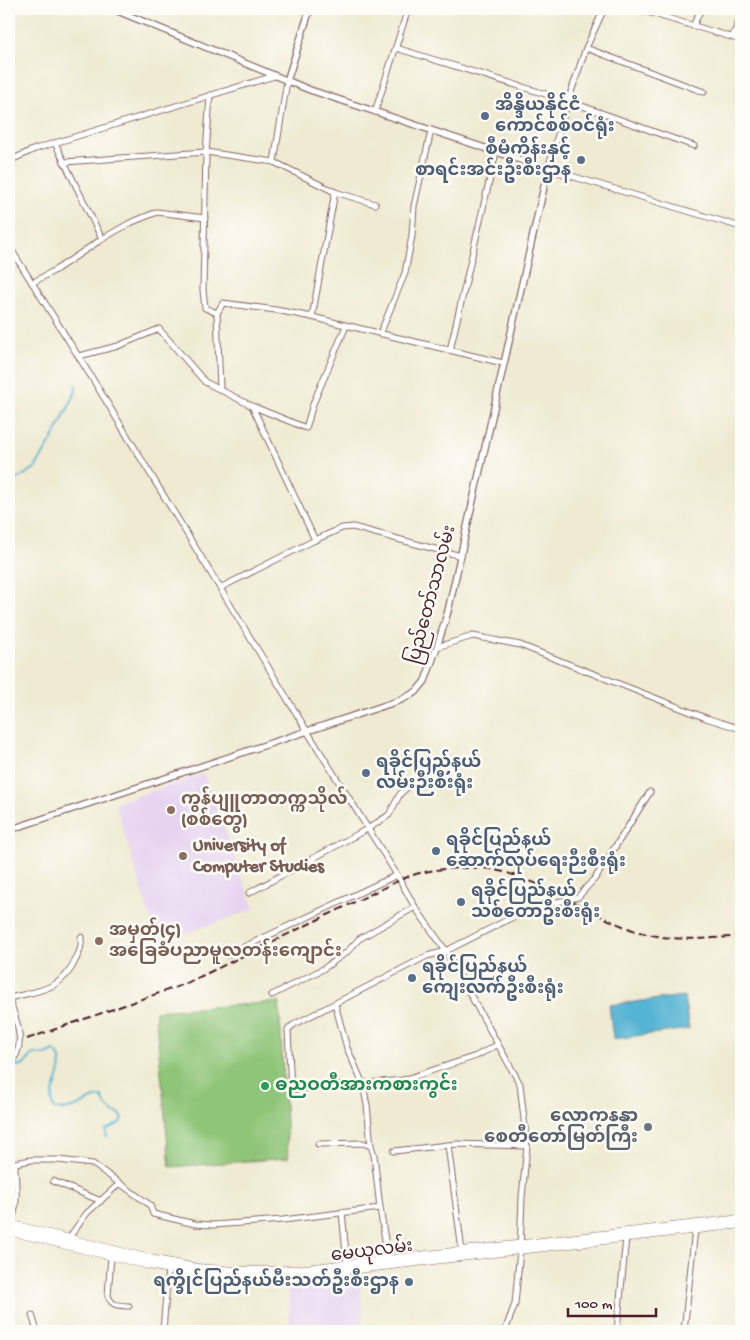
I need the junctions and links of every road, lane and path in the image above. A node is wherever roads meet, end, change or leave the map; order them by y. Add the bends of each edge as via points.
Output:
1 (113, 9) edge
2 (310, 9) edge
3 (408, 9) edge
4 (604, 9) edge
5 (637, 9) edge
6 (701, 9) edge
7 (741, 18) edge
8 (693, 26) junction
9 (732, 37) junction
10 (741, 40) edge
11 (396, 48) junction
12 (586, 48) junction
13 (274, 76) junction
14 (288, 81) junction
15 (704, 92) dead end
16 (210, 95) junction
17 (568, 101) junction
18 (375, 112) junction
19 (431, 131) junction
20 (54, 143) junction
21 (694, 146) dead end
22 (206, 152) junction
23 (496, 152) junction
24 (9, 161) edge
25 (64, 162) junction
26 (274, 162) junction
27 (548, 170) junction
28 (335, 192) junction
29 (375, 204) dead end
30 (205, 218) junction
31 (741, 227) edge
32 (102, 239) junction
33 (9, 246) edge
34 (32, 284) junction
35 (217, 313) junction
36 (312, 317) junction
37 (346, 326) junction
38 (380, 334) junction
39 (450, 350) junction
40 (79, 356) junction
41 (504, 363) junction
42 (220, 389) junction
43 (252, 406) junction
44 (315, 540) junction
45 (461, 556) junction
46 (220, 588) junction
47 (437, 647) junction
48 (741, 729) edge
49 (307, 730) junction
50 (430, 768) dead end
51 (650, 792) dead end
52 (369, 828) junction
53 (9, 830) edge
54 (397, 875) junction
55 (249, 893) dead end
56 (415, 907) junction
57 (81, 937) dead end
58 (446, 951) junction
59 (227, 955) dead end
60 (272, 994) dead end
61 (9, 998) edge
62 (335, 1004) junction
63 (497, 1045) junction
64 (9, 1067) edge
65 (363, 1084) junction
66 (318, 1144) dead end
67 (448, 1145) junction
68 (370, 1146) junction
69 (527, 1146) junction
70 (394, 1151) dead end
71 (9, 1163) edge
72 (15, 1164) junction
73 (53, 1181) dead end
74 (120, 1183) junction
75 (100, 1201) junction
76 (380, 1208) junction
77 (342, 1212) junction
78 (741, 1219) edge
79 (741, 1224) edge
80 (9, 1226) edge
81 (695, 1229) junction
82 (626, 1237) junction
83 (68, 1238) junction
84 (520, 1247) junction
85 (462, 1251) junction
86 (111, 1255) junction
87 (388, 1259) junction
88 (347, 1264) junction
89 (168, 1268) junction
90 (129, 1306) dead end
91 (32, 1315) dead end
92 (37, 1331) edge
93 (163, 1331) edge
94 (505, 1331) edge
95 (617, 1331) edge
96 (684, 1331) edge

1 - 13 street
2 - 14 street
3 - 11 street
4 - 12 street
5 - 8 street
6 - 8 street
7 - 9 street
8 - 9 street
9 - 10 street
11 - 17 street
11 - 18 street
12 - 15 street
12 - 17 street
13 - 14 street
13 - 16 street
14 - 18 street
14 - 26 street
16 - 20 street
16 - 22 street
17 - 21 street
17 - 27 street
18 - 19 street
19 - 23 street
19 - 38 street via 414,206 405,273
20 - 24 street
20 - 25 street
22 - 25 street
22 - 26 street
22 - 30 street
23 - 27 street
23 - 39 street
25 - 32 street
26 - 28 street
27 - 31 street
27 - 41 street, ပြည်တော်သာလမ်း
28 - 29 street
28 - 36 street
30 - 32 street via 157,212
30 - 35 street via 204,308
32 - 34 street
33 - 34 street
34 - 40 street
35 - 36 street via 223,303
35 - 42 street
36 - 37 street
37 - 38 street
37 - 43 street via 306,428
38 - 39 street
39 - 41 street
40 - 42 street via 118,346 159,329 205,382
40 - 46 street
41 - 45 street, ပြည်တော်သာလမ်း
42 - 43 street
43 - 44 street
44 - 45 street via 342,528 353,527
44 - 46 street
45 - 47 street, ပြည်တော်သာလမ်း
46 - 49 street
47 - 48 street via 473,636 520,645
47 - 49 street, ပြည်တော်သာလမ်း via 425,681 409,697
49 - 52 street
49 - 53 street, ပြည်တော်သာလမ်း
50 - 52 street via 400,794 390,815
51 - 58 street via 596,877 578,897 515,916
52 - 54 street
52 - 55 street
54 - 56 street
54 - 59 street
56 - 58 street
56 - 60 street via 360,939 323,969
57 - 61 street via 82,946 73,968 59,983
58 - 62 street via 427,956
58 - 63 street
61 - 64 street via 19,1033 18,1048
62 - 65 street via 347,1048
62 - 65 street via 288,1030 291,1090
63 - 65 street via 476,1056 403,1080
63 - 69 street via 520,1084
65 - 68 street
66 - 68 street via 363,1143
67 - 69 street
67 - 70 street
67 - 85 street
68 - 76 street via 374,1155
69 - 84 street
71 - 72 street
72 - 74 street via 31,1160 58,1160 92,1164
72 - 80 street via 17,1200
73 - 75 street
74 - 75 street
74 - 77 street via 150,1205 153,1214 195,1224 283,1220
75 - 83 street
76 - 77 street
76 - 87 street
77 - 88 street
78 - 84 main road, မေယုလမ်း
79 - 81 main road, မေယုလမ်း
80 - 83 main road, မေယုလမ်း
80 - 86 main road, မေယုလမ်း
81 - 82 main road, မေယုလမ်း
81 - 96 street
82 - 84 main road, မေယုလမ်း
82 - 95 street
83 - 88 main road, မေယုလမ်း via 196,1268 273,1271
84 - 85 main road, မေယုလမ်း
84 - 89 main road, မေယုလမ်း via 273,1278 234,1278
84 - 94 street via 515,1304
85 - 87 main road, မေယုလမ်း
86 - 89 main road, မေယုလမ်း
86 - 90 street via 110,1302
87 - 88 main road, မေယုလမ်း
89 - 93 street
91 - 92 street

